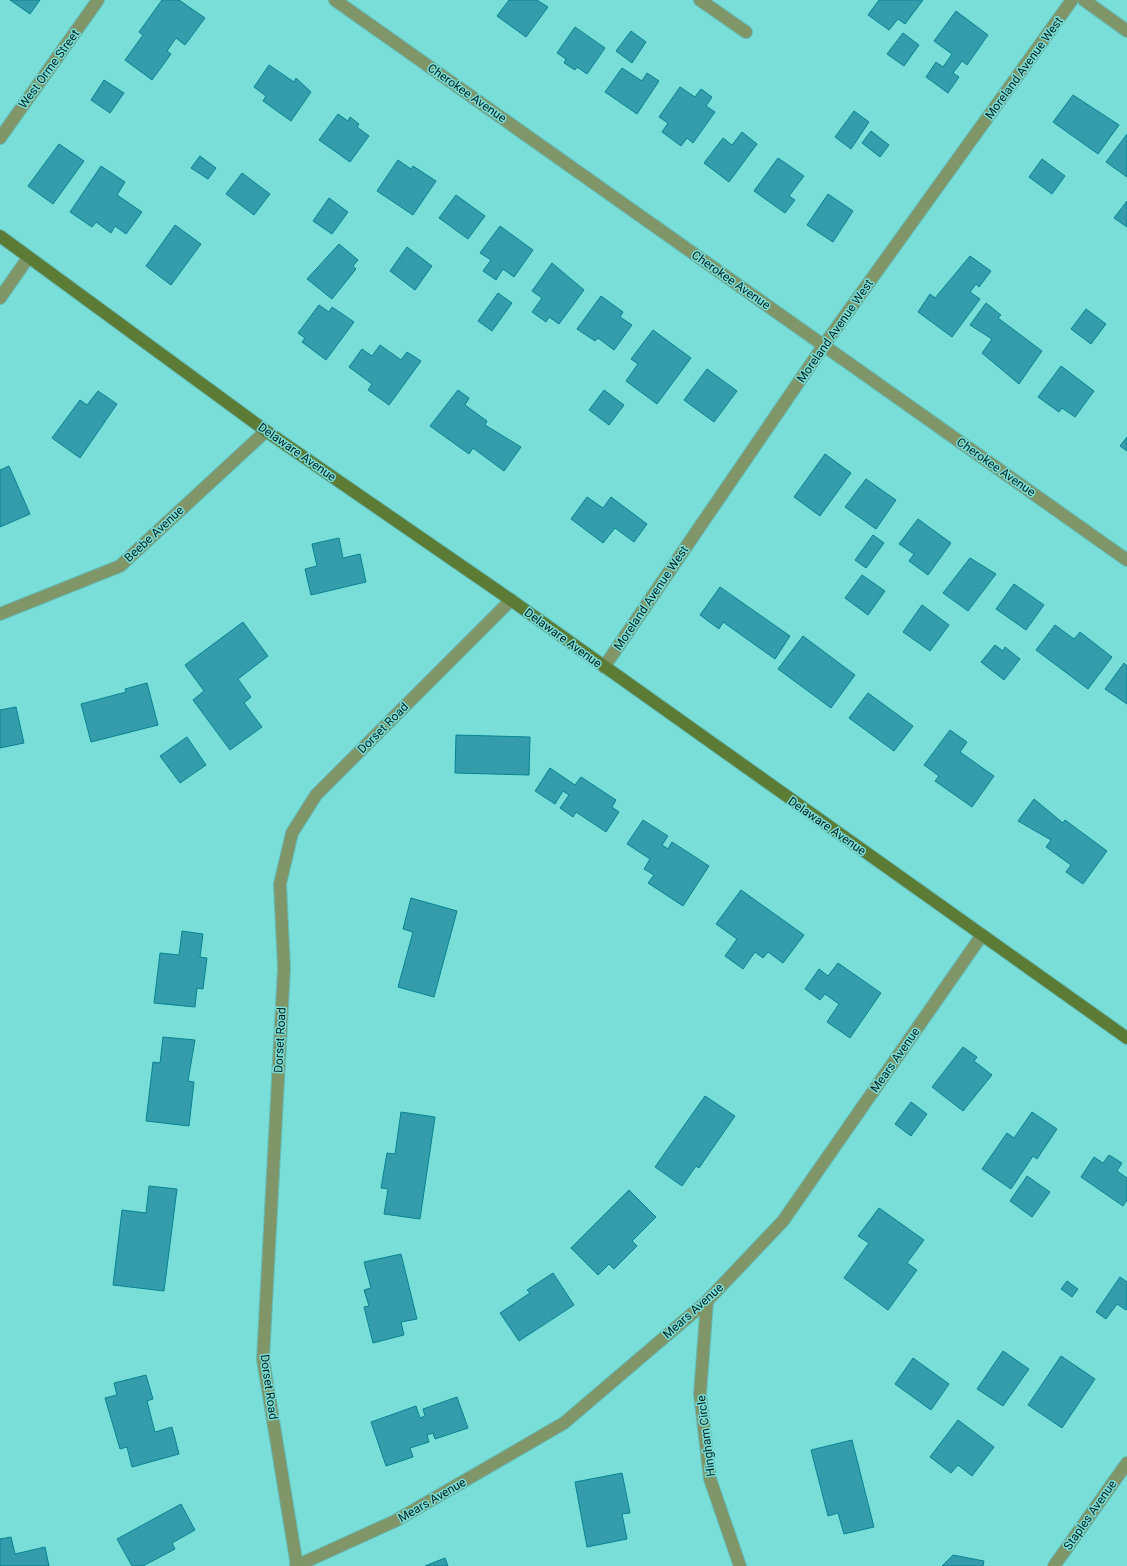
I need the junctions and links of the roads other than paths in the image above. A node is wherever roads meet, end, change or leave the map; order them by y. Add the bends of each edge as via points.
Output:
1 (98, 0) edge
2 (335, 0) edge
3 (700, 0) edge
4 (1072, 0) edge
5 (1084, 0) edge
6 (1127, 30) edge
7 (746, 32) dead end
8 (0, 138) edge
9 (0, 236) edge
10 (28, 258) junction
11 (0, 298) edge
12 (824, 345) junction
13 (266, 431) junction
14 (1127, 560) edge
15 (511, 600) junction
16 (0, 614) edge
17 (604, 667) junction
18 (982, 935) junction
19 (1127, 1038) edge
20 (707, 1301) junction
21 (1127, 1463) edge
22 (296, 1566) edge
23 (740, 1566) edge
24 (1054, 1566) edge

1 - 8 street, West Orme Street
2 - 12 street, Cherokee Avenue
3 - 7 street
4 - 12 street, Moreland Avenue West
5 - 6 street
9 - 10 street, Delaware Avenue
10 - 11 street
10 - 13 street, Delaware Avenue
12 - 14 street, Cherokee Avenue
12 - 17 street, Moreland Avenue West
13 - 15 street, Delaware Avenue
13 - 16 street, Beebe Avenue via 120,566
15 - 17 street, Delaware Avenue
15 - 22 street, Dorset Road via 316,794 292,833 280,884 284,968 263,1359
17 - 18 street, Delaware Avenue
18 - 19 street, Delaware Avenue
18 - 20 street, Mears Avenue via 783,1221
20 - 22 street, Mears Avenue via 564,1423 395,1522
20 - 23 street, Hingham Circle via 700,1394 710,1479
21 - 24 street, Staples Avenue

